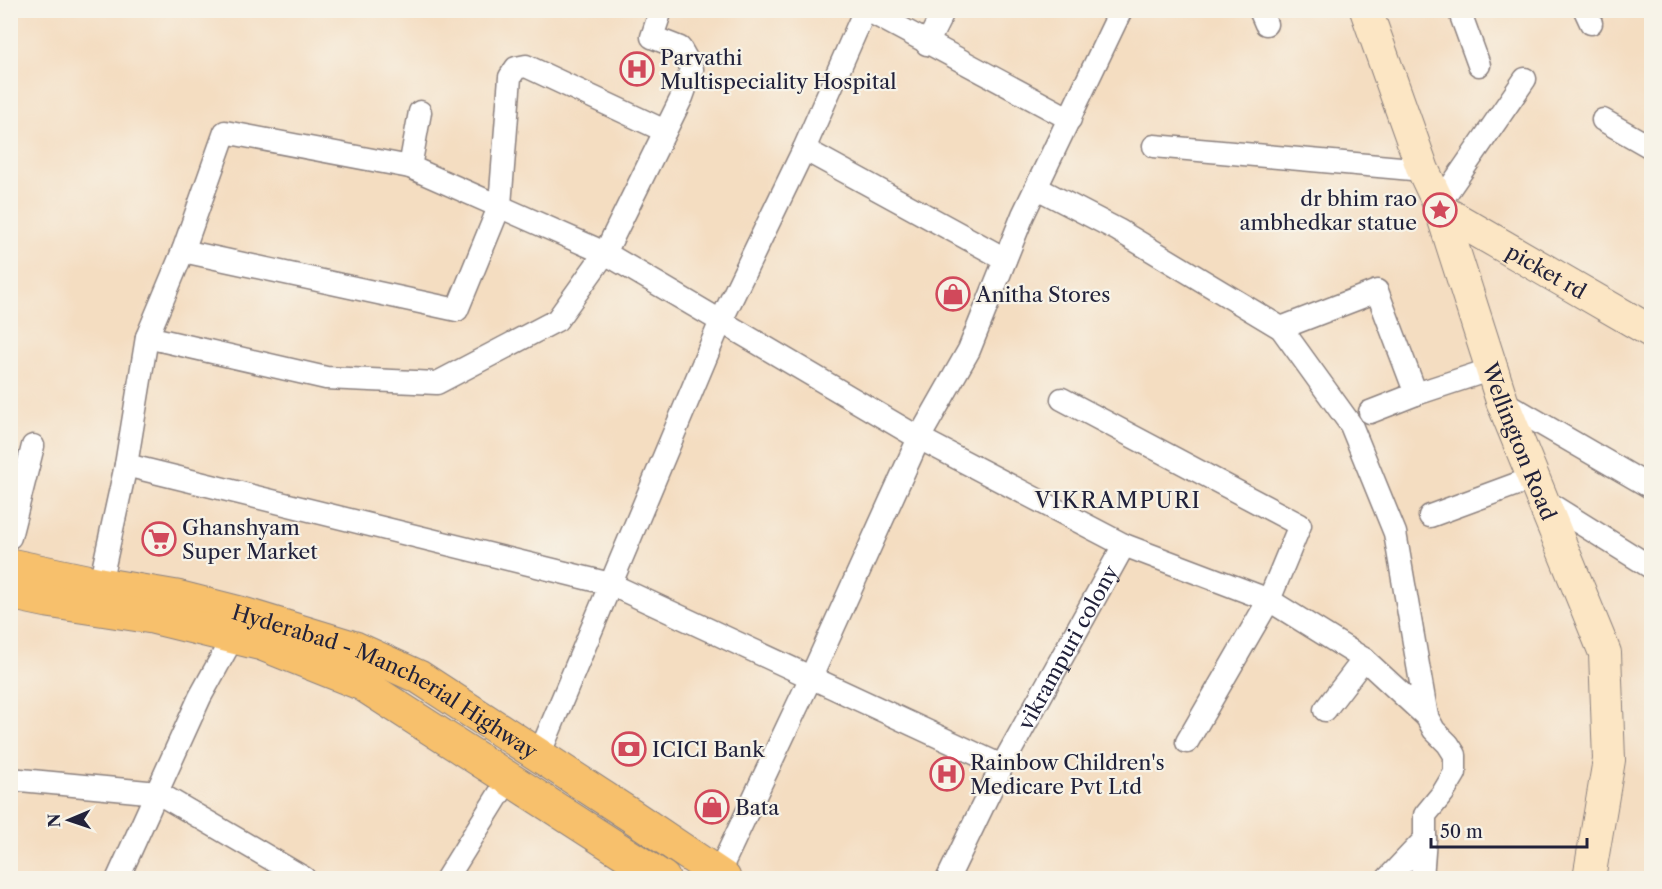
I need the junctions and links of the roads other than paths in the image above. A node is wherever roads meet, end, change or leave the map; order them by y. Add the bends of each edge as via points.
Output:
1 (661, 10) edge
2 (866, 10) edge
3 (944, 10) edge
4 (1121, 10) edge
5 (1366, 10) edge
6 (1459, 10) edge
7 (927, 44) junction
8 (1479, 65) dead end
9 (1526, 79) dead end
10 (420, 112) dead end
11 (1070, 119) junction
12 (1603, 120) dead end
13 (665, 131) junction
14 (1154, 146) dead end
15 (1652, 148) edge
16 (804, 149) junction
17 (410, 166) junction
18 (1424, 170) junction
19 (1037, 188) junction
20 (500, 205) junction
21 (1440, 207) junction
22 (183, 251) junction
23 (604, 254) junction
24 (1005, 259) junction
25 (721, 321) junction
26 (1281, 328) junction
27 (1652, 332) edge
28 (147, 337) junction
29 (1492, 369) junction
30 (1416, 394) junction
31 (1062, 399) dead end
32 (1502, 401) junction
33 (1370, 412) dead end
34 (919, 438) junction
35 (33, 446) dead end
36 (126, 465) junction
37 (1536, 488) junction
38 (1652, 488) edge
39 (1430, 516) dead end
40 (10, 537) edge
41 (1124, 545) junction
42 (10, 565) edge
43 (1652, 568) edge
44 (100, 584) junction
45 (610, 584) junction
46 (10, 593) edge
47 (1269, 600) junction
48 (233, 637) junction
49 (1364, 659) junction
50 (811, 677) junction
51 (1325, 710) dead end
52 (1427, 717) junction
53 (1187, 742) dead end
54 (539, 755) junction
55 (1002, 766) junction
56 (509, 778) junction
57 (10, 779) edge
58 (158, 793) junction
59 (1425, 839) junction
60 (721, 876) edge
61 (118, 879) edge
62 (304, 879) edge
63 (447, 879) edge
64 (663, 879) edge
65 (948, 879) edge
66 (1388, 879) edge
67 (1422, 879) edge
68 (1589, 879) edge

1 - 13 street via 652,37 680,48 692,69
2 - 7 street
2 - 16 street
3 - 7 street
4 - 11 street
5 - 18 main road, Wellington Road
6 - 8 street
7 - 11 street
9 - 21 street
10 - 17 street
11 - 19 street
12 - 15 street
13 - 20 street via 526,66 516,68 510,77
13 - 23 street
14 - 18 street
16 - 24 street
16 - 25 street
17 - 20 street
17 - 22 street via 225,132
18 - 21 main road, Wellington Road
19 - 24 street
19 - 26 street via 1119,230
20 - 22 street via 457,310
20 - 23 street
21 - 27 main road, picket rd
21 - 29 main road, Wellington Road
22 - 28 street
23 - 25 street
23 - 28 street via 556,320 437,383 326,378
24 - 34 street via 969,350
25 - 34 street
25 - 45 street
26 - 30 street via 1377,291
26 - 52 street via 1351,425 1395,533
28 - 36 street
29 - 30 street
29 - 32 main road, Wellington Road
30 - 33 street
31 - 47 street via 1300,525
32 - 37 main road, Wellington Road
32 - 38 street
34 - 41 street
34 - 50 street
35 - 40 street
36 - 44 street
36 - 45 street
37 - 39 street
37 - 43 street
37 - 68 main road, Wellington Road via 1605,653 1609,760
41 - 47 street
41 - 55 street, vikrampuri colony
42 - 44 main road, Hyderabad - Mancherial Highway
44 - 54 main road, Hyderabad - Mancherial Highway via 240,612 355,648 418,677
45 - 50 street
45 - 54 street
46 - 48 main road, Hyderabad - Mancherial Highway via 152,617
47 - 49 street
47 - 53 street
48 - 56 main road, Hyderabad - Mancherial Highway via 262,644 362,684
48 - 58 street via 200,697
49 - 51 street
49 - 52 street
50 - 55 street
50 - 60 street
52 - 59 street via 1455,755 1455,773 1425,815
54 - 60 main road, Hyderabad - Mancherial Highway
55 - 65 street, vikrampuri colony
56 - 63 street
56 - 64 main road, Hyderabad - Mancherial Highway
57 - 58 street
58 - 61 street
58 - 62 street
59 - 66 street
59 - 67 street

